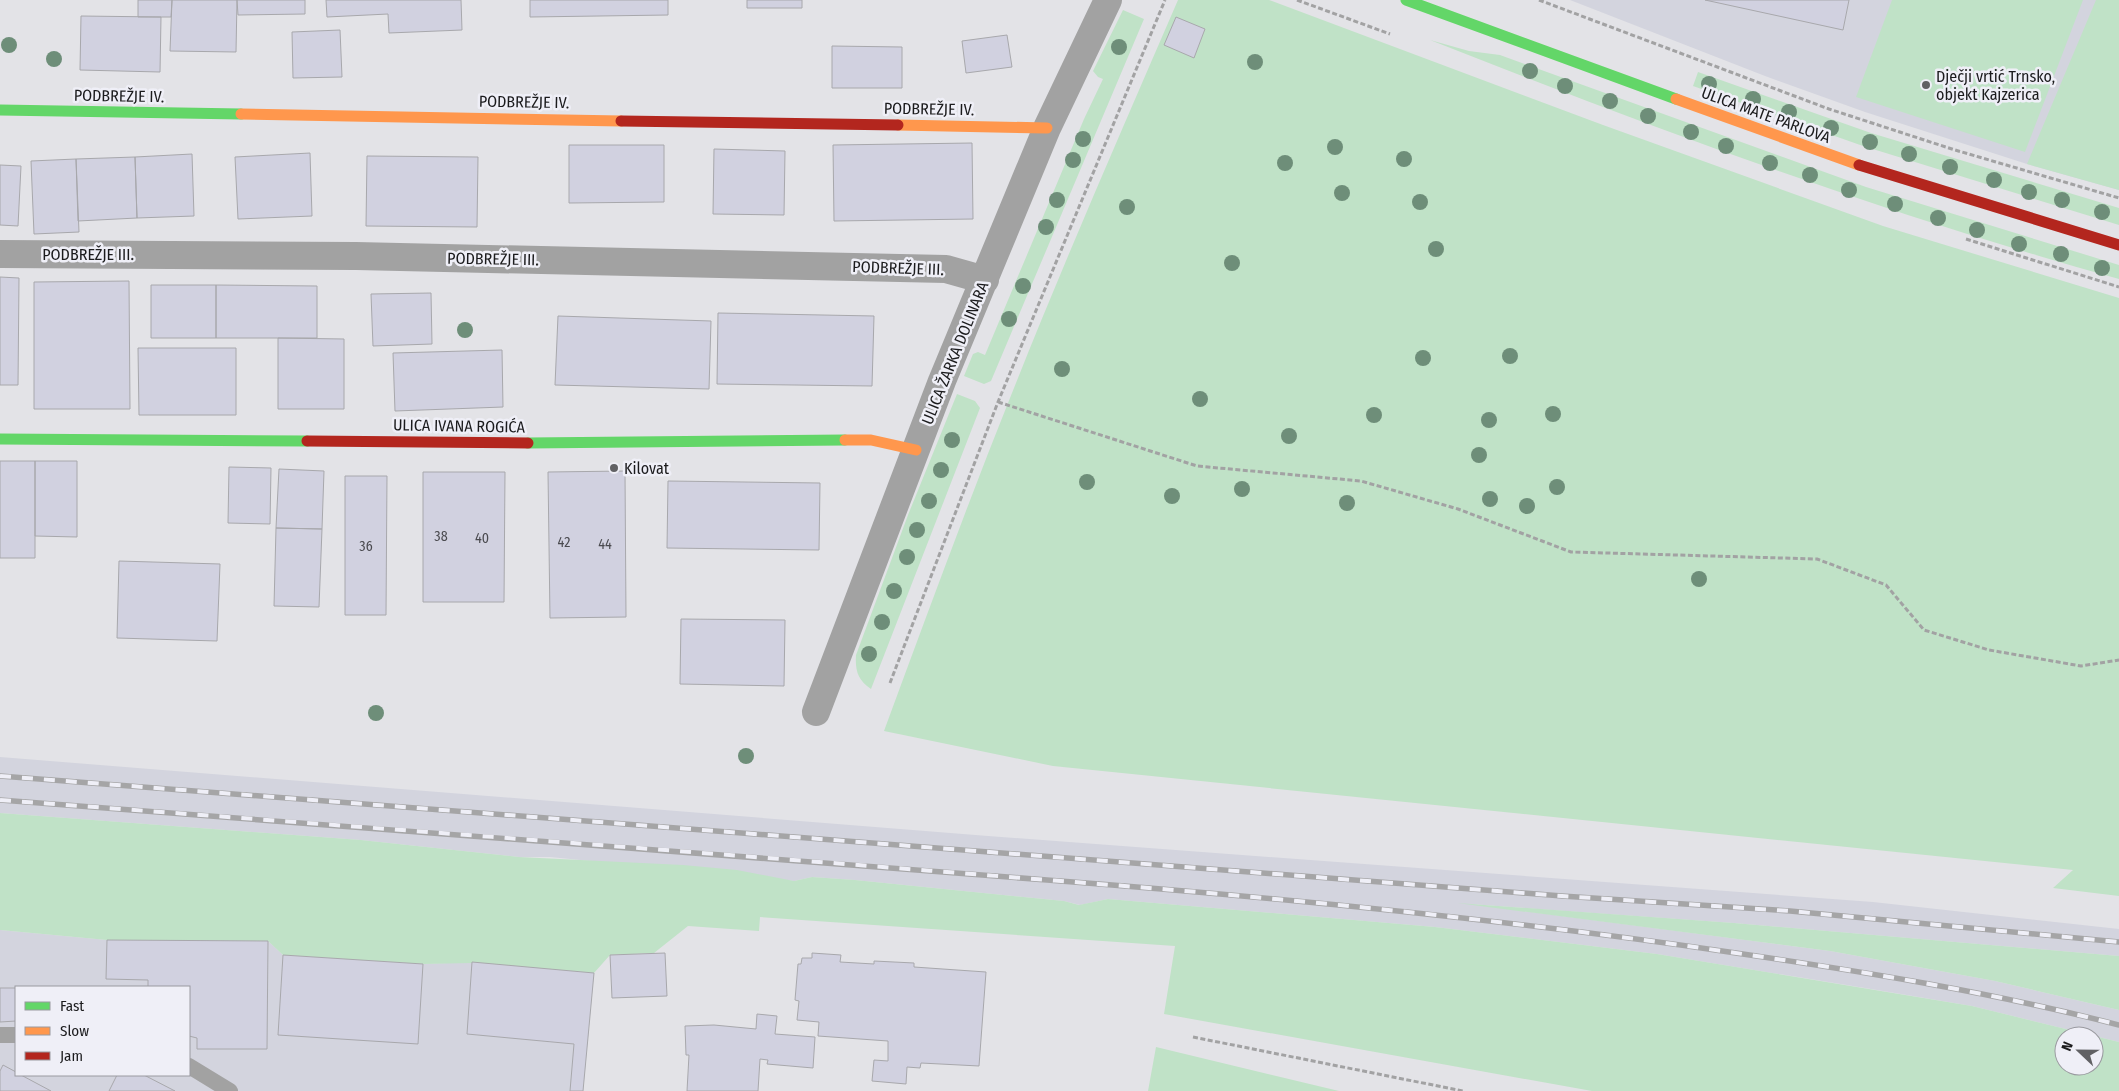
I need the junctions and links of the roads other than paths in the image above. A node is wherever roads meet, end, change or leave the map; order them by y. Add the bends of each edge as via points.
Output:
1 (1108, 0) edge
2 (1406, 0) edge
3 (0, 110) edge
4 (1047, 128) junction
5 (2119, 244) edge
6 (0, 254) edge
7 (984, 280) junction
8 (0, 439) edge
9 (916, 450) junction
10 (816, 712) dead end
11 (0, 1035) edge
12 (15, 1035) edge
13 (190, 1067) edge
14 (230, 1091) edge

1 - 4 street, ULICA ŽARKA DOLINARA
2 - 5 street, ULICA MATE PARLOVA via 1827,155
3 - 4 street, PODBREŽJE IV.
4 - 7 street, ULICA ŽARKA DOLINARA
6 - 7 street, PODBREŽJE III. via 366,256 946,269
7 - 9 street, ULICA ŽARKA DOLINARA
8 - 9 street, ULICA IVANA ROGIĆA via 533,443 870,440
9 - 10 street, ULICA ŽARKA DOLINARA
11 - 12 lane
13 - 14 lane

